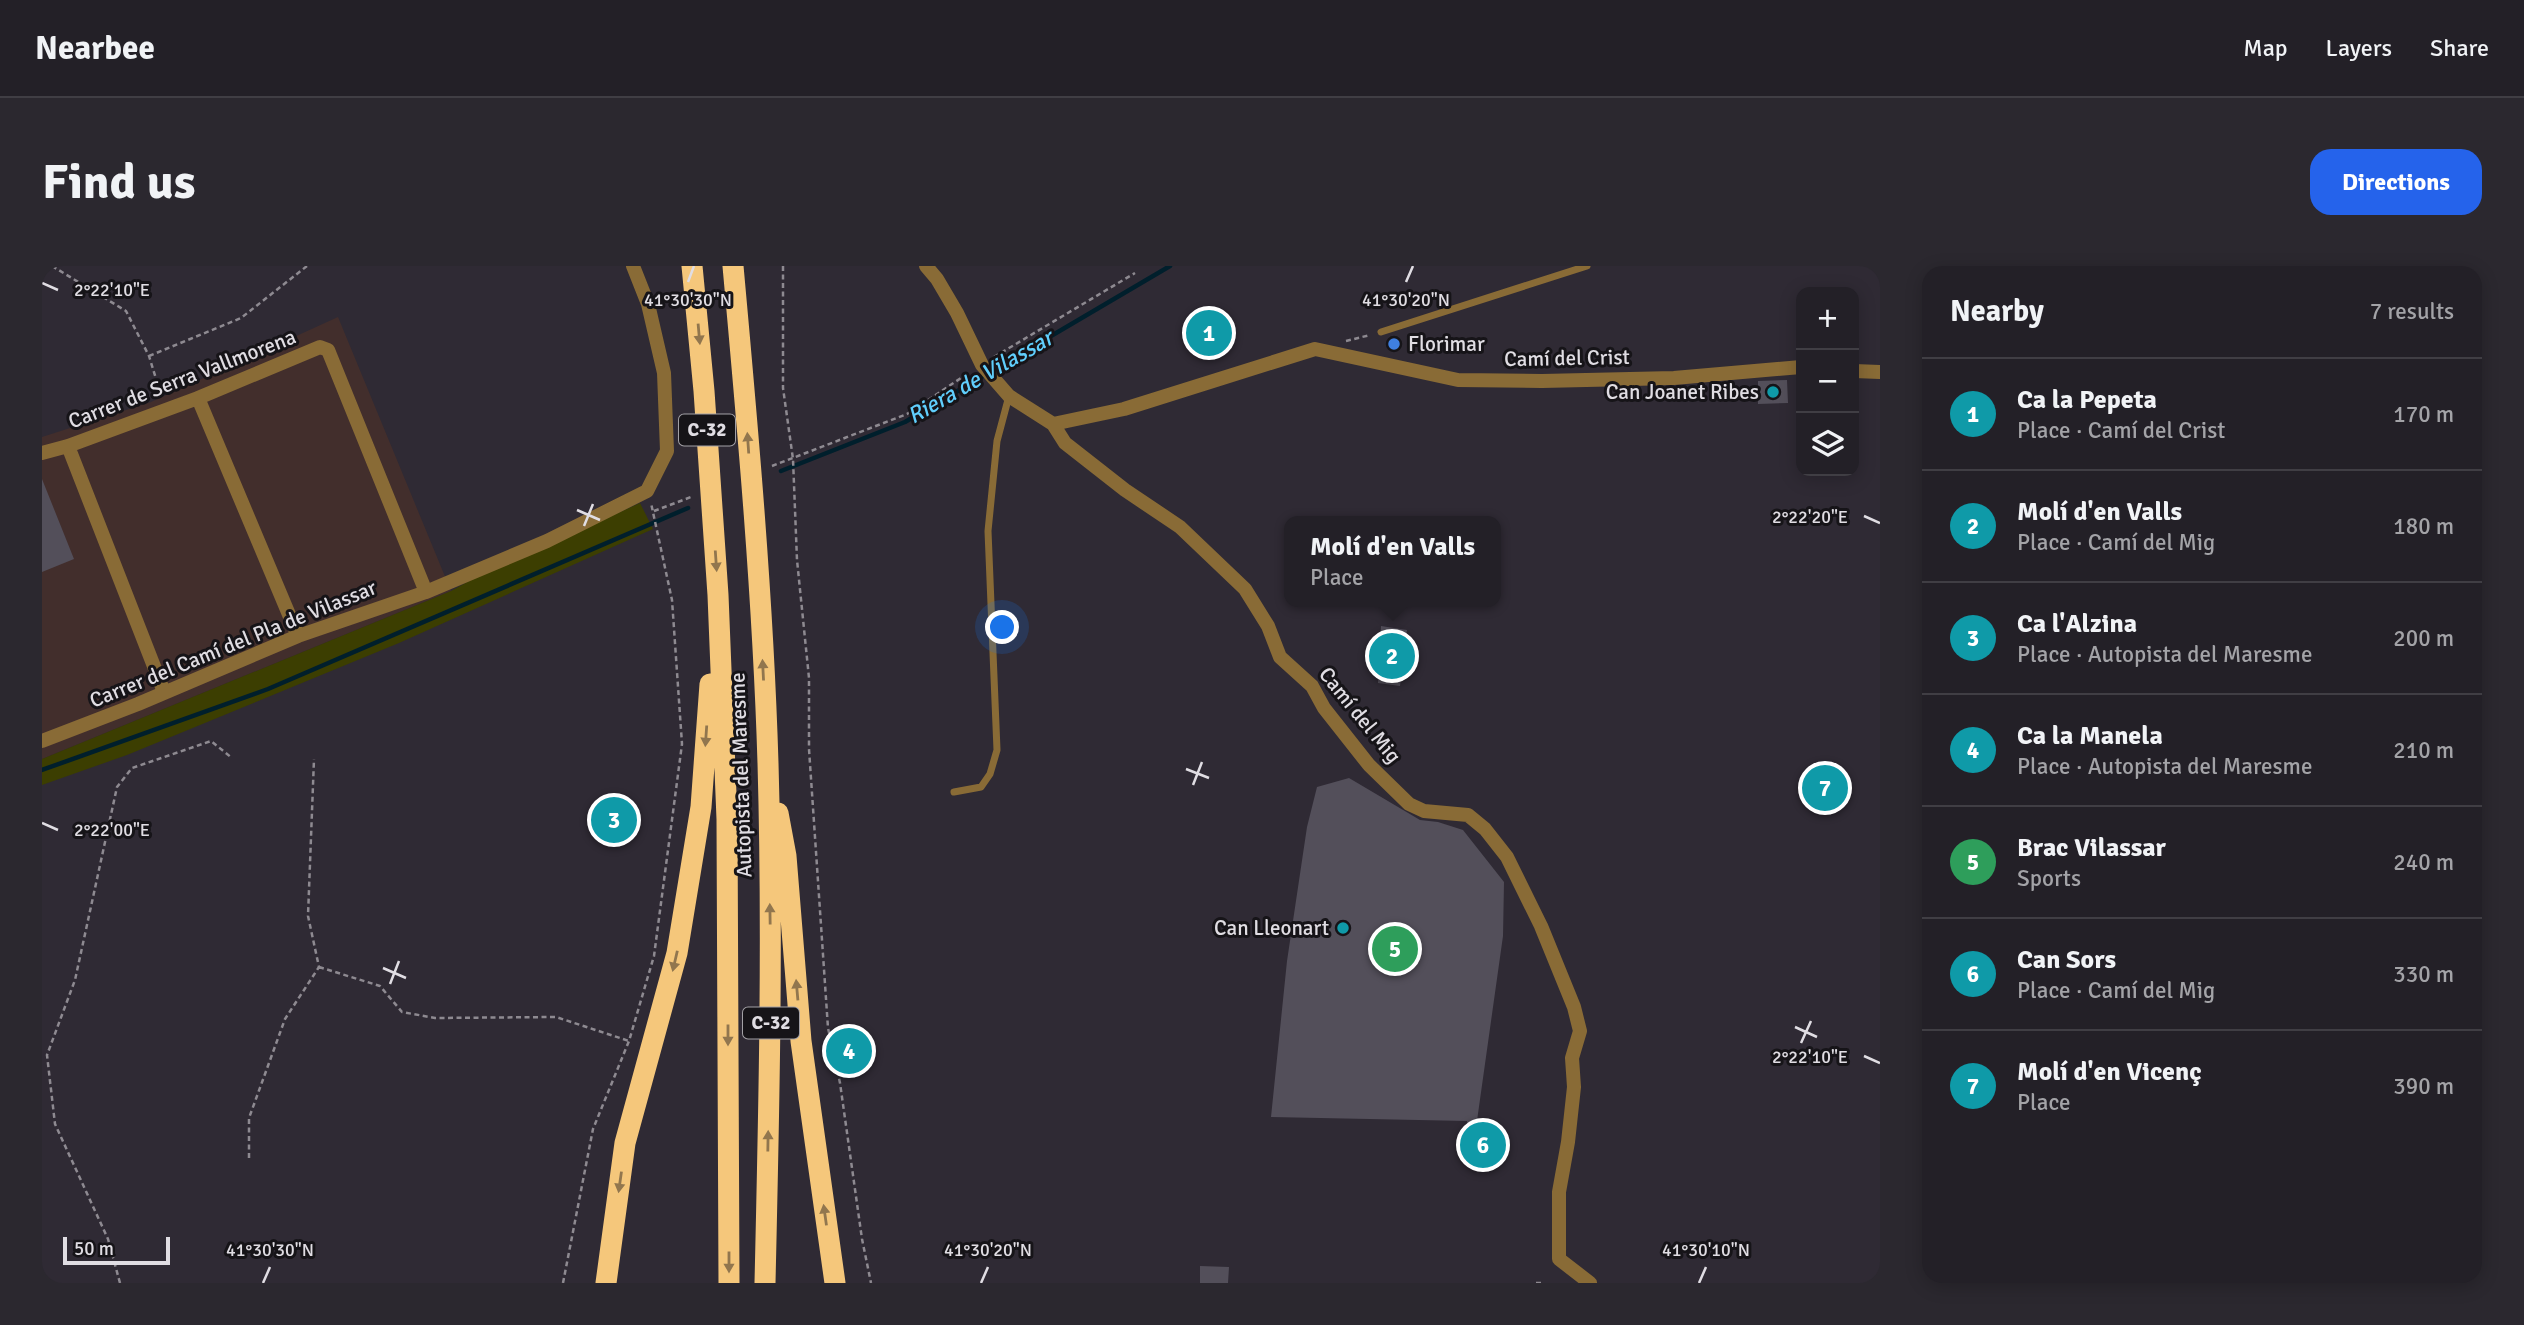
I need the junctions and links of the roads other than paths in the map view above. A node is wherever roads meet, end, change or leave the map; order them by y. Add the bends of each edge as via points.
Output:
1 (634, 266) edge
2 (692, 266) edge
3 (733, 266) edge
4 (926, 266) edge
5 (1587, 266) edge
6 (1381, 332) dead end
7 (1796, 368) edge
8 (1859, 371) edge
9 (1880, 372) edge
10 (1009, 396) junction
11 (198, 398) junction
12 (1053, 424) junction
13 (68, 446) junction
14 (42, 453) edge
15 (426, 592) junction
16 (718, 595) junction
17 (298, 636) junction
18 (164, 691) junction
19 (42, 741) edge
20 (768, 762) junction
21 (954, 792) dead end
22 (606, 1283) edge
23 (729, 1283) edge
24 (765, 1283) edge
25 (835, 1283) edge
26 (1590, 1283) edge

1 - 15 street, Carrer del Camí del Pla de Vilassar via 664,373 667,451 647,491 547,541
2 -> 16 highway, Autopista del Maresme / C-32
20 -> 3 highway, Autopista del Maresme / C-32
4 - 10 street, Camí del Mig via 957,313 982,365
5 - 6 lane
7 - 12 street, Camí del Crist via 1674,378 1458,380 1315,349 1124,410
8 - 9 street
10 - 12 street, Camí del Mig
10 - 21 lane via 997,441 988,531 998,750 981,787
11 - 13 street, Carrer de Serra Vallmorena
11 - 15 street, Carrer de Serra Vallmorena via 320,347 328,350
11 - 17 street
12 - 26 street, Camí del Mig via 1065,443 1180,527 1245,589 1268,626 1280,657 1312,686 1369,765 1409,804 1424,811 1468,815 1507,857 1541,926 1580,1031 1572,1058 1574,1087 1559,1192 1559,1259
13 - 14 street, Carrer de Serra Vallmorena
13 - 18 street
15 - 17 street, Carrer del Camí del Pla de Vilassar
16 -> 22 highway via 699,820 674,967 625,1143
16 -> 23 highway, Autopista del Maresme / C-32 via 727,819
17 - 18 street, Carrer del Camí del Pla de Vilassar
18 - 19 street, Carrer del Camí del Pla de Vilassar
24 -> 20 highway, Autopista del Maresme / C-32 via 771,1021
25 -> 20 highway, C-32 via 801,1041 786,856

